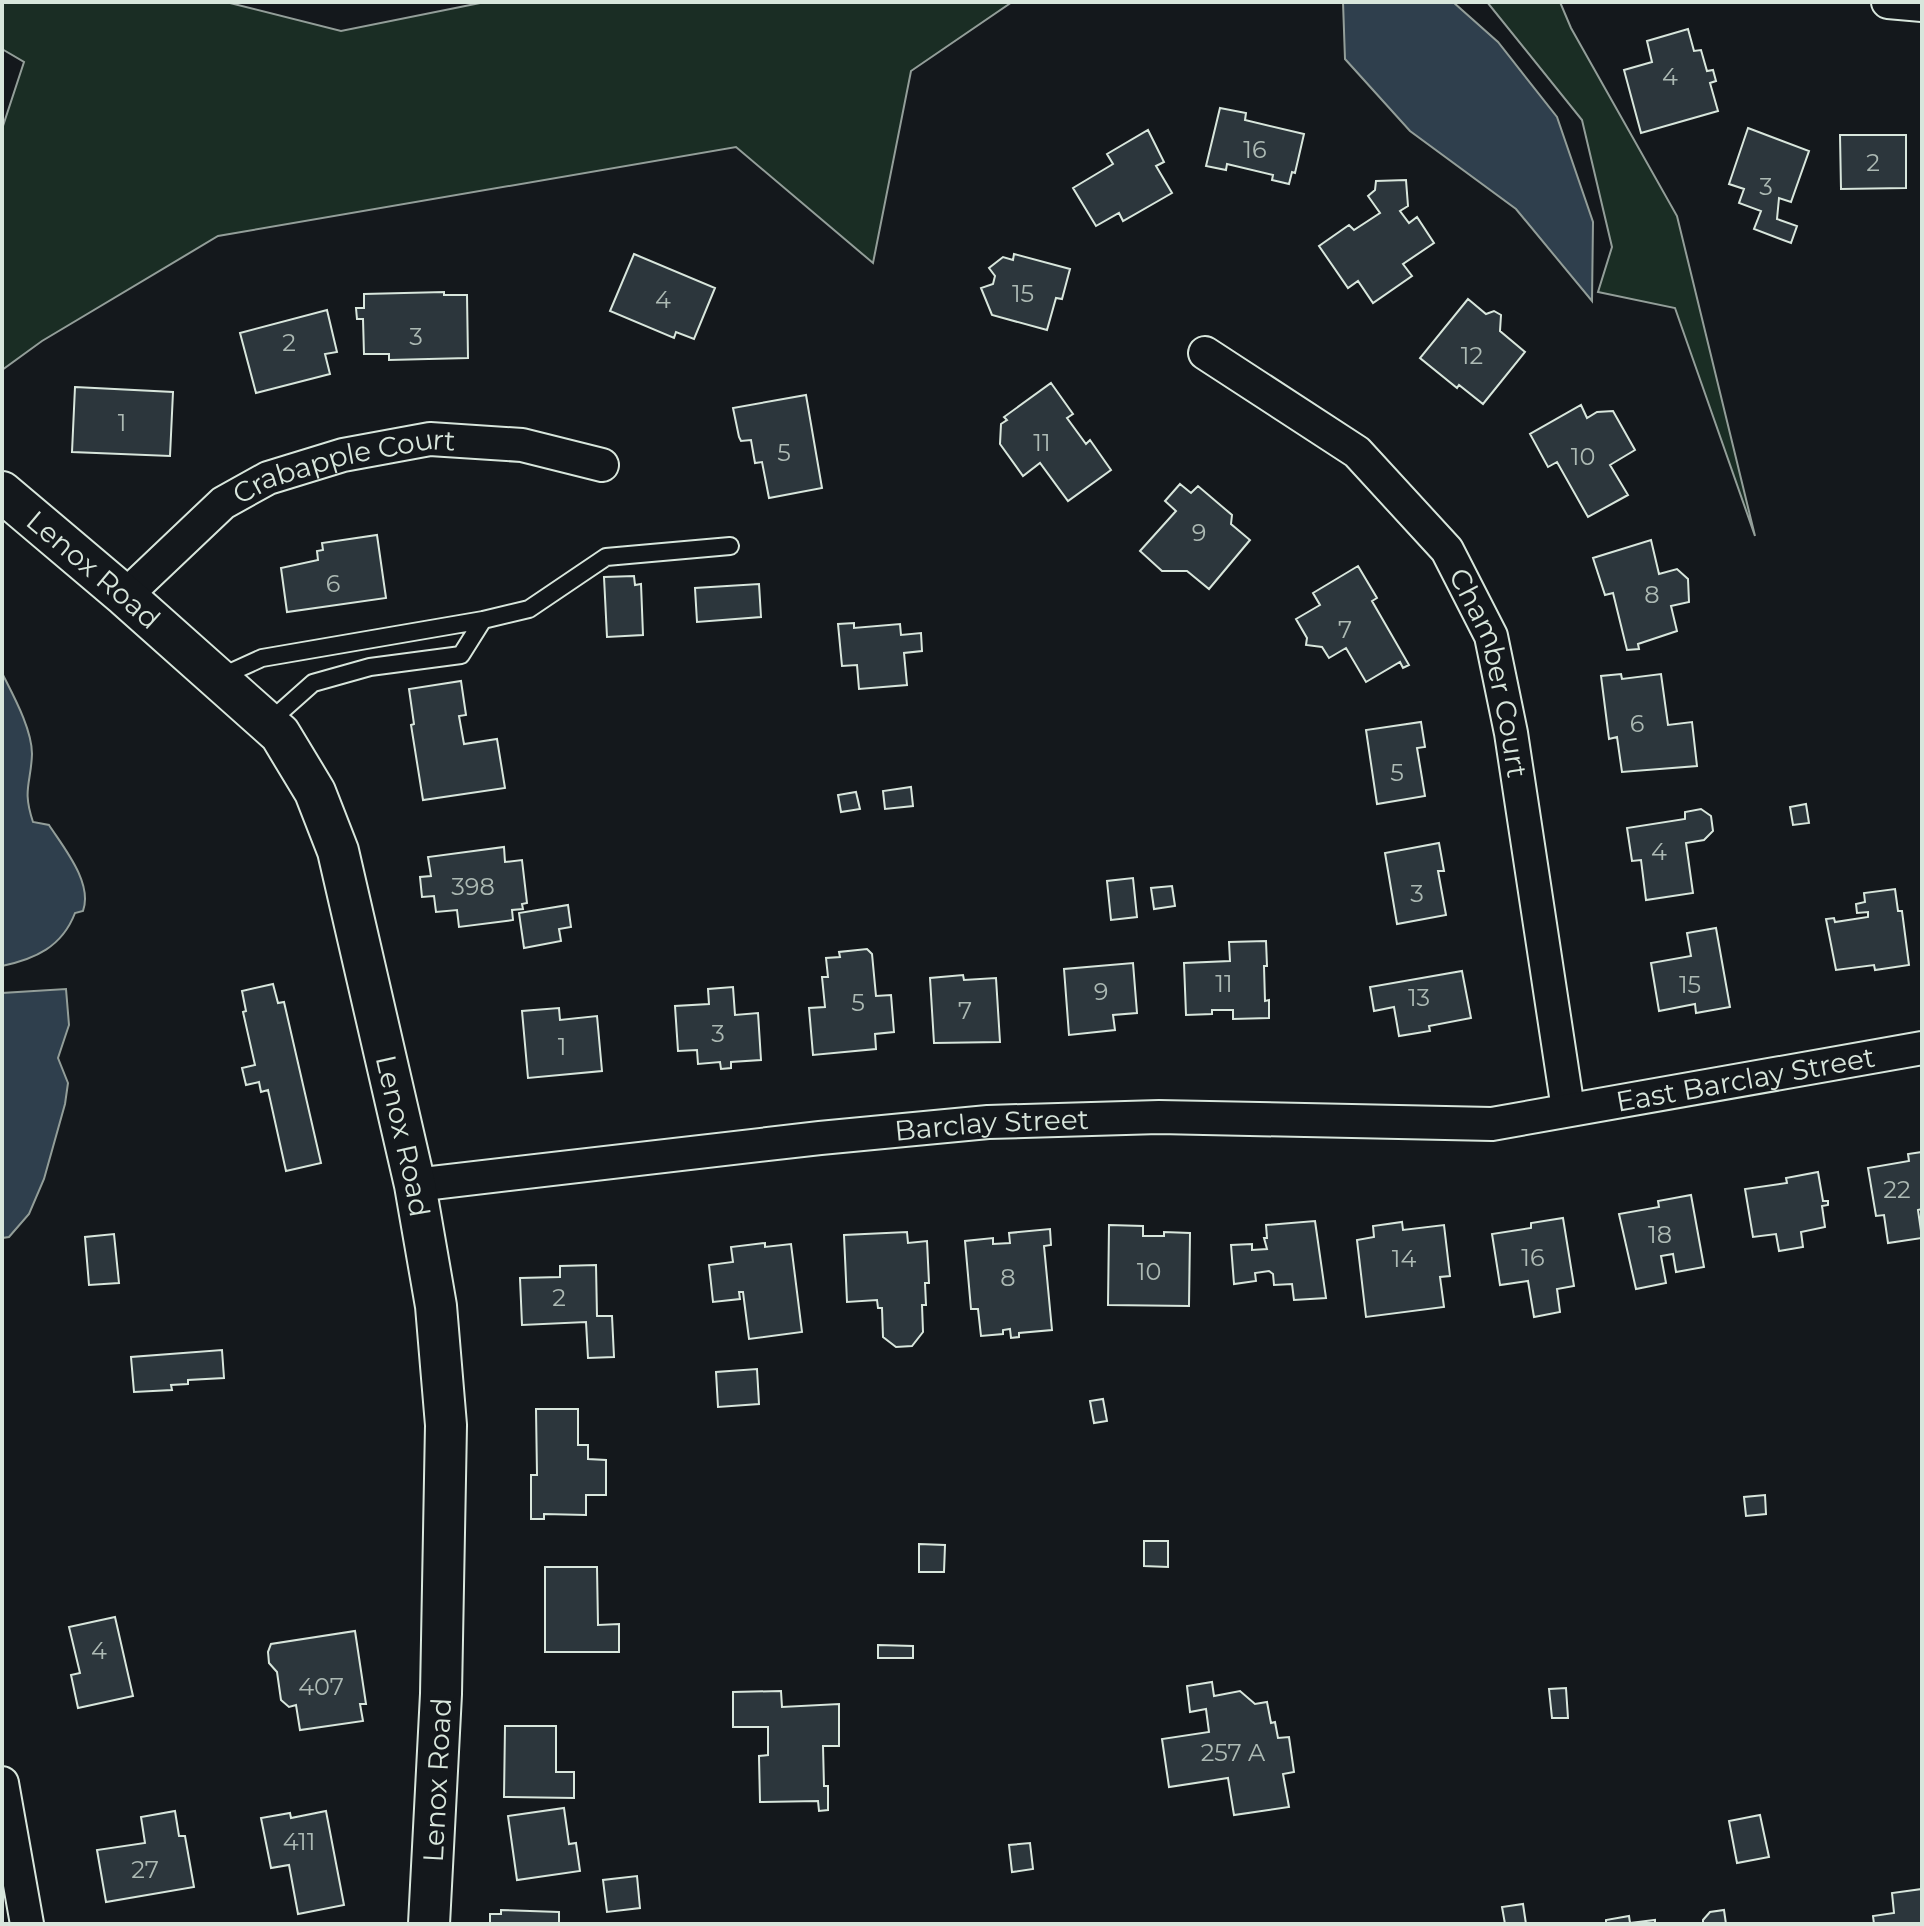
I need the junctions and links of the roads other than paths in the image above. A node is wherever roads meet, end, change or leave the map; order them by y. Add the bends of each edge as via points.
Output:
1 (1888, 2) edge
2 (1922, 5) edge
3 (1205, 353) dead end
4 (602, 465) dead end
5 (2, 492) edge
6 (730, 546) dead end
7 (125, 596) junction
8 (483, 620) junction
9 (345, 642) junction
10 (370, 667) junction
11 (217, 678) junction
12 (267, 724) junction
13 (1922, 1048) edge
14 (1568, 1109) junction
15 (415, 1185) junction
16 (2, 1783) edge
17 (27, 1924) edge
18 (429, 1924) edge

1 - 2 street
3 - 14 street, Chamber Court via 1357,452 1447,550 1491,636 1511,733
4 - 7 street, Crabapple Court via 522,445 430,439 343,455 268,478 223,503
5 - 7 street, Lenox Road
6 - 8 lane via 606,557 529,609
7 - 11 street, Lenox Road
8 - 9 lane
8 - 10 lane via 461,655
9 - 10 lane
9 - 11 lane via 262,658
10 - 12 lane via 313,683
11 - 12 street, Lenox Road
12 - 15 street, Lenox Road via 280,734 315,792 338,851
13 - 14 street, East Barclay Street
14 - 15 street, Barclay Street via 1492,1124 1159,1117 988,1122
15 - 18 street, Lenox Road via 436,1306 446,1425 441,1694
16 - 17 street

